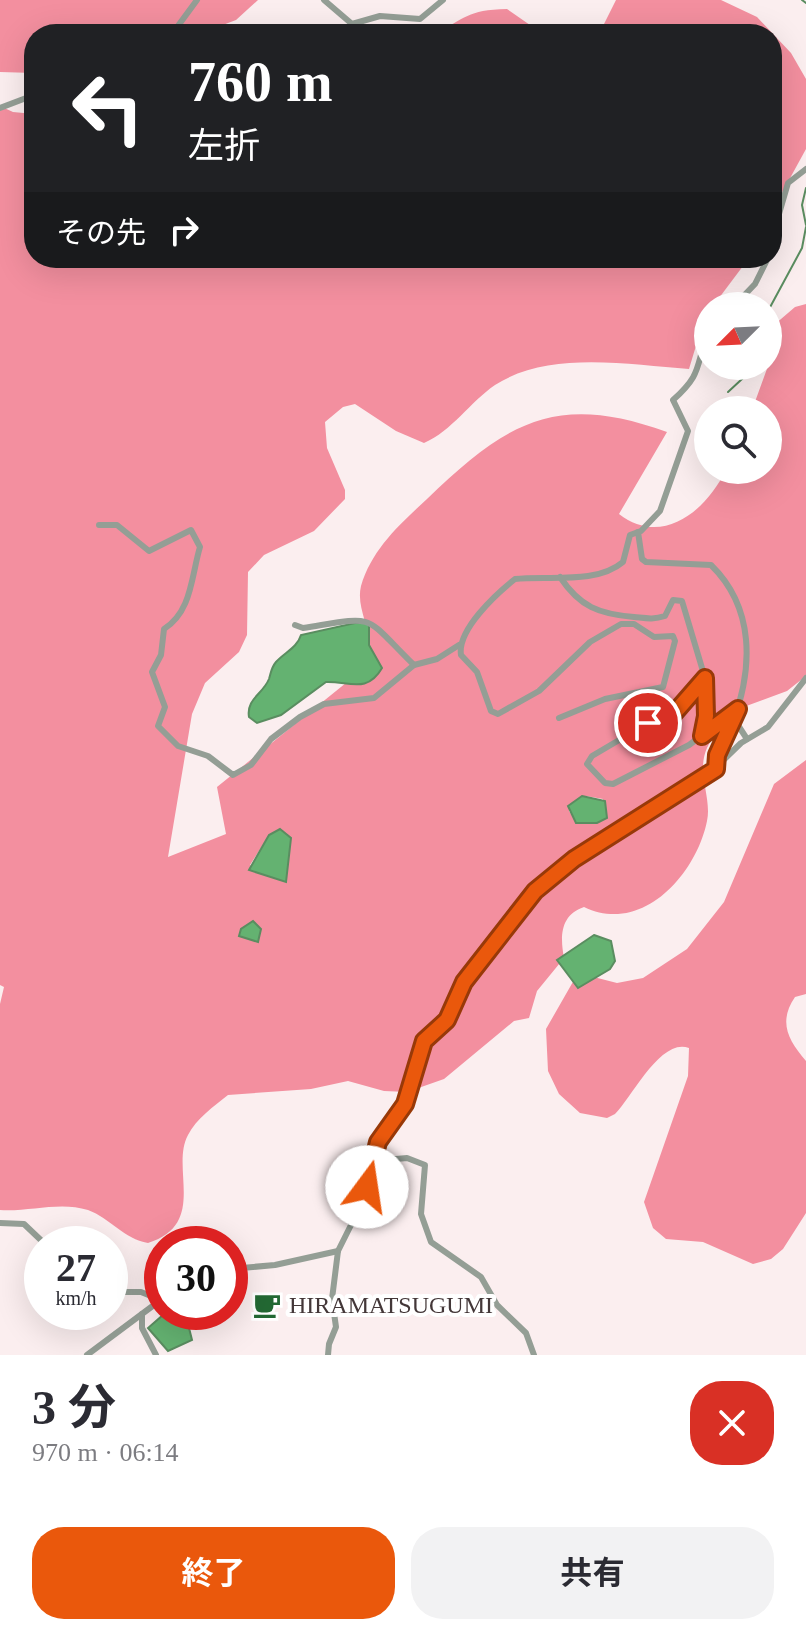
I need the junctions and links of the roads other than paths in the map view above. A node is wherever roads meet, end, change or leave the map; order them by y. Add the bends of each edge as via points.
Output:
1 (197, 0) edge
2 (324, 0) edge
3 (443, 0) edge
4 (179, 24) edge
5 (24, 99) edge
6 (0, 108) edge
7 (806, 169) edge
8 (782, 204) edge
9 (763, 268) edge
10 (747, 292) edge
11 (694, 378) edge
12 (99, 525) dead end
13 (638, 532) junction
14 (560, 577) junction
15 (295, 625) dead end
16 (459, 645) junction
17 (414, 665) junction
18 (705, 678) junction
19 (806, 678) edge
20 (738, 709) junction
21 (559, 718) dead end
22 (734, 719) junction
23 (702, 736) junction
24 (747, 739) junction
25 (716, 769) junction
26 (374, 1161) junction
27 (0, 1223) edge
28 (26, 1226) edge
29 (338, 1251) junction
30 (248, 1267) edge
31 (142, 1314) joint
32 (87, 1355) edge
33 (156, 1355) edge
34 (328, 1355) edge
35 (534, 1355) edge

1 - 4 street
2 - 3 street via 352,24 380,16 420,19
5 - 6 street
7 - 8 street via 788,183
9 - 10 street
11 - 13 street via 673,400 688,431 666,500
12 - 17 street via 117,525 149,551 191,530 200,547 187,603 182,616 164,629 161,655 152,672 165,707 158,726 178,746 208,756 233,775 251,765 271,739 300,717 324,704 374,698
13 - 14 street via 630,535 617,566
13 - 20 street via 646,562 711,565 738,601 746,659
14 - 16 street via 515,579 480,613
14 - 18 street via 592,611 605,614 656,619 665,616 673,600 682,601
15 - 17 street via 363,619 376,625
16 - 17 street
16 - 21 street via 465,664 477,672 491,711 498,714 539,691 609,630 634,624 654,637 673,636 663,687 605,699
18 - 23 street
18 - 23 street via 671,717 599,750 587,764 605,783 613,784
19 - 24 street via 768,727
20 - 22 street
20 - 23 street
22 - 24 street
22 - 25 street
24 - 25 street
25 - 26 street via 574,859 535,891 464,982 447,1020 424,1041 405,1104 378,1142
26 - 29 street via 354,1223
26 - 35 street via 407,1158 425,1165 421,1214 431,1242 481,1277 497,1305 526,1333
27 - 28 street
29 - 30 street
29 - 34 street via 332,1299 336,1327
31 - 32 street
31 - 33 street via 142,1328

